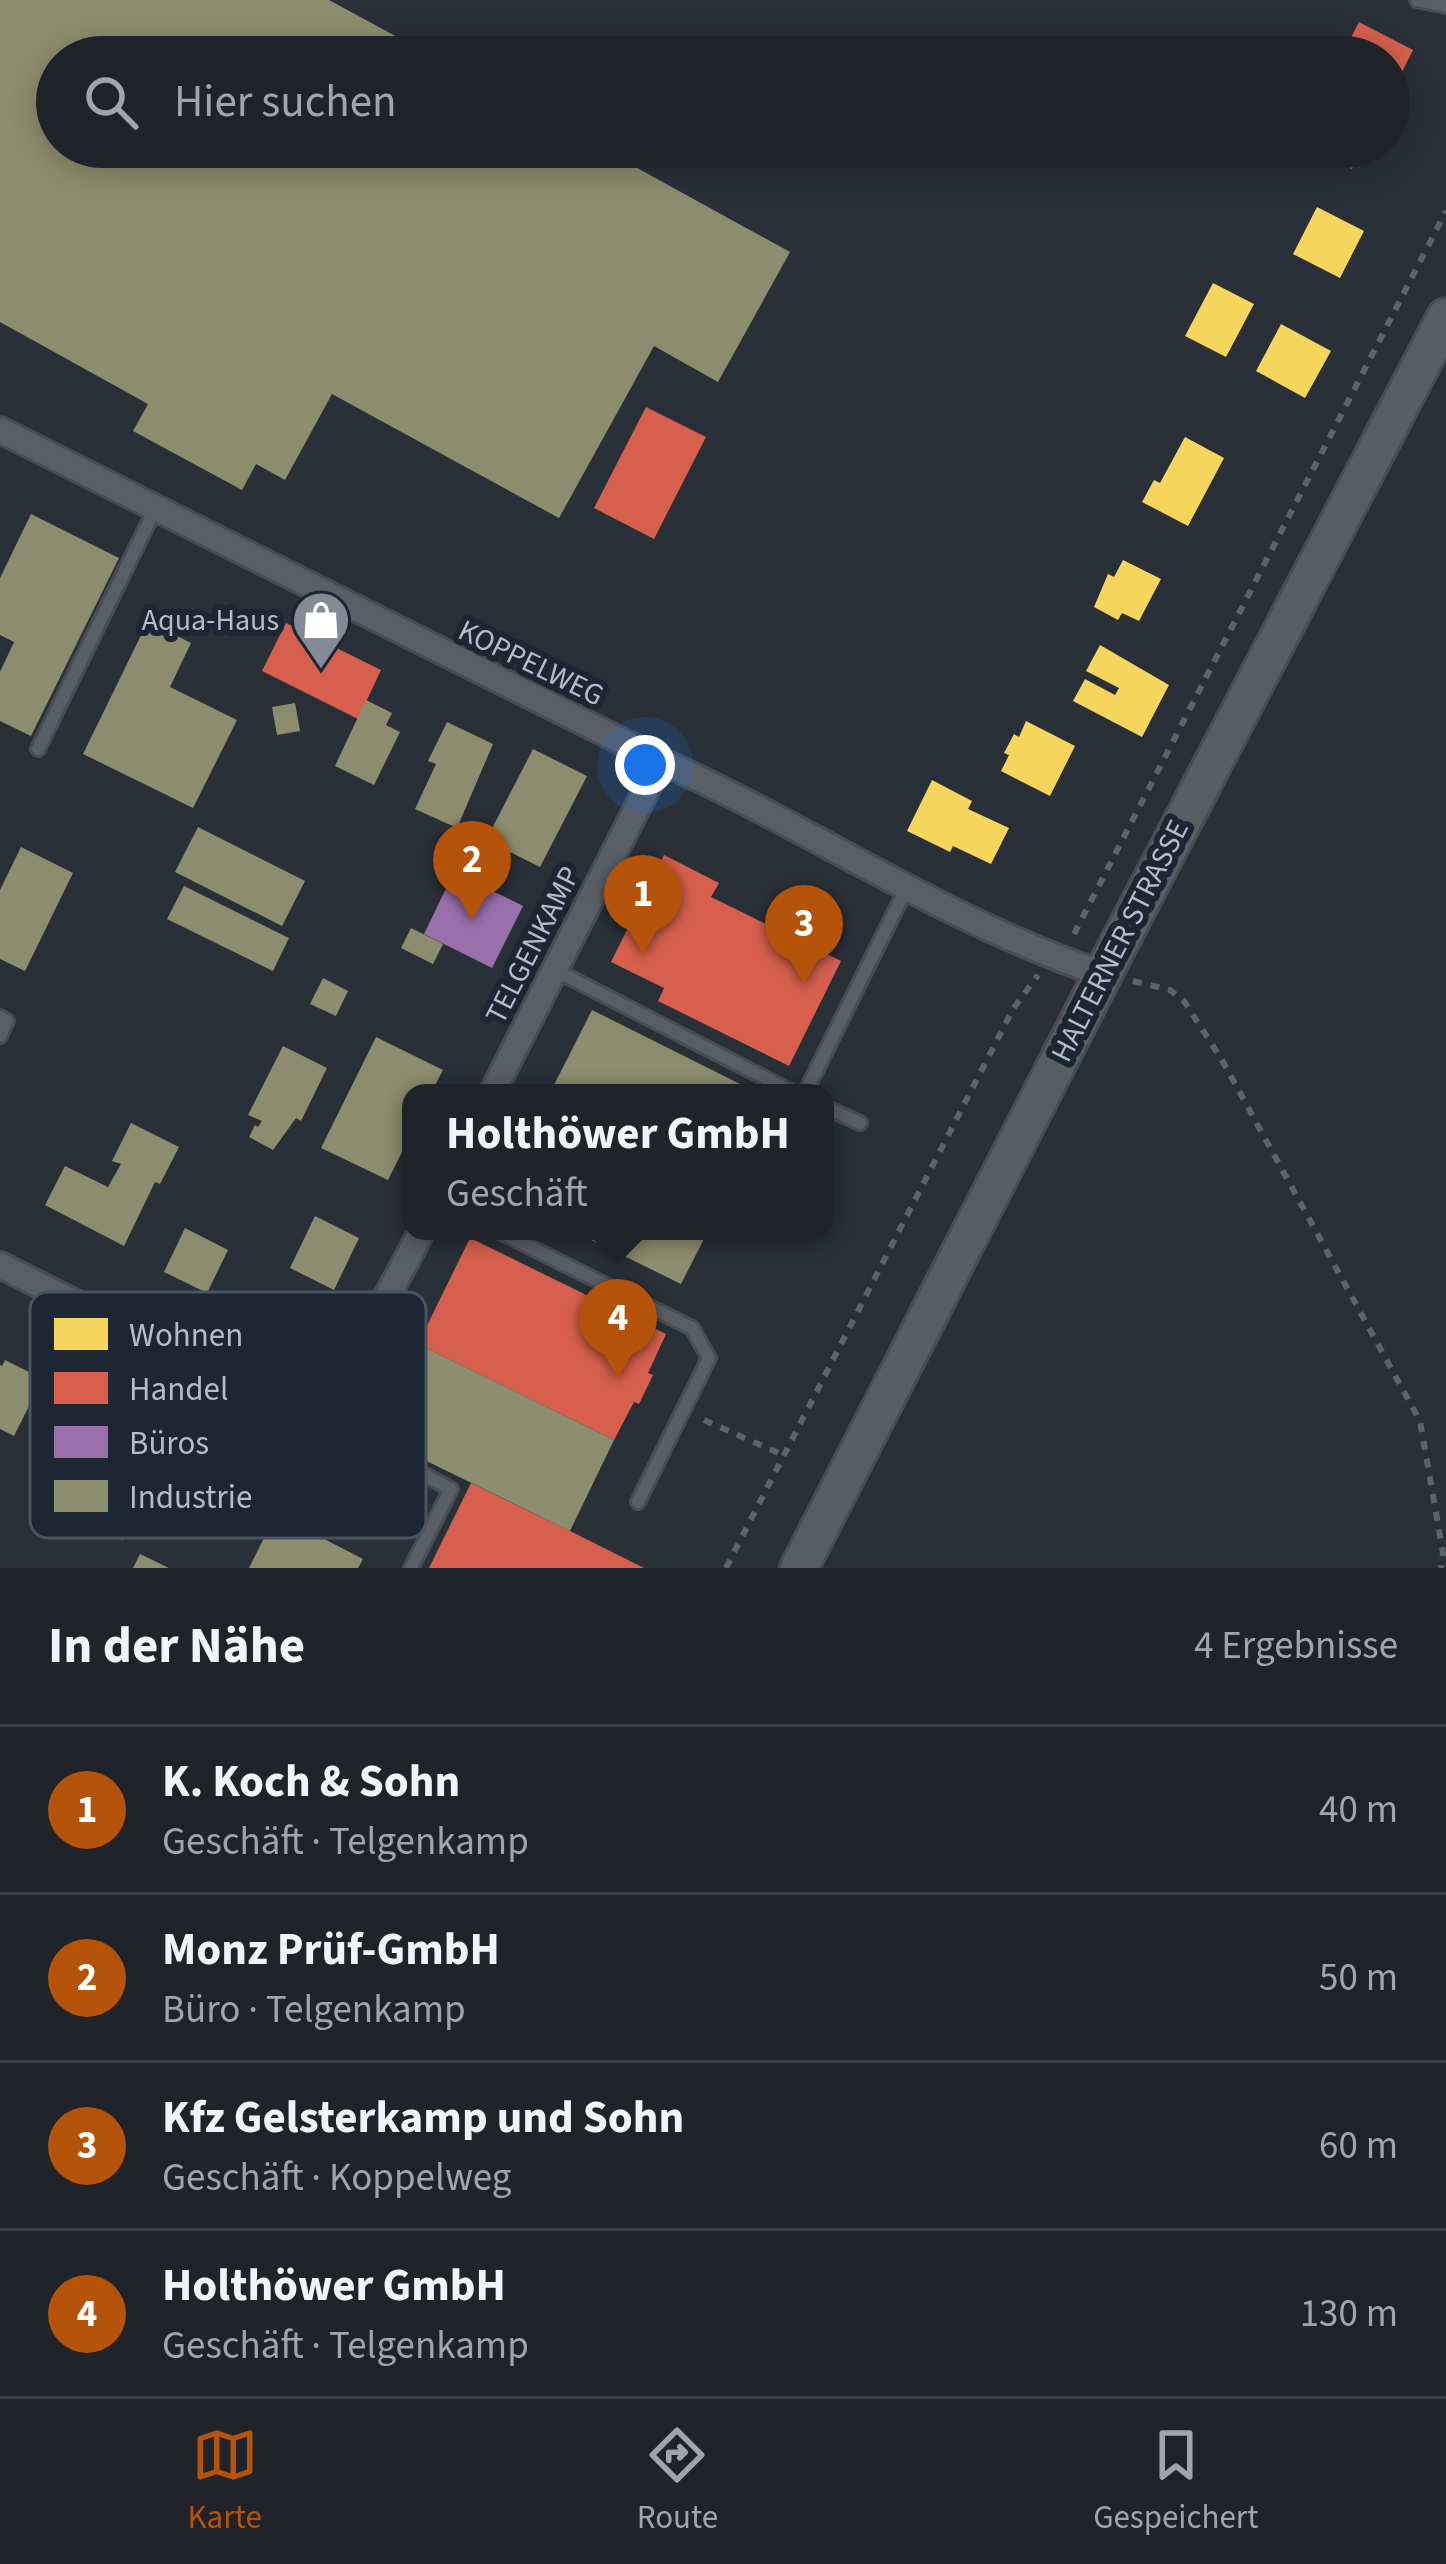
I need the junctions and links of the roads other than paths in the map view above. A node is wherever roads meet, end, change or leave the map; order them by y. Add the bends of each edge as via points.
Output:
1 (1417, 0) edge
2 (1446, 6) edge
3 (1446, 317) edge
4 (0, 430) edge
5 (154, 509) junction
6 (38, 749) dead end
7 (661, 761) junction
8 (906, 889) junction
9 (555, 970) junction
10 (1103, 974) junction
11 (0, 1017) edge
12 (0, 1036) edge
13 (497, 1084) edge
14 (777, 1084) edge
15 (809, 1084) edge
16 (834, 1111) edge
17 (860, 1123) dead end
18 (417, 1240) edge
19 (516, 1240) edge
20 (0, 1265) edge
21 (53, 1292) edge
22 (389, 1292) edge
23 (426, 1476) edge
24 (638, 1502) dead end
25 (426, 1537) edge
26 (426, 1538) edge
27 (410, 1568) edge
28 (799, 1568) edge

1 - 2 lane
3 - 10 main road, HALTERNER STRASSE
4 - 5 street, KOPPELWEG
5 - 6 lane
5 - 7 street, KOPPELWEG
7 - 8 street, KOPPELWEG
7 - 9 street, TELGENKAMP
8 - 10 street, KOPPELWEG
8 - 15 lane
9 - 13 street, TELGENKAMP
9 - 14 lane
10 - 28 main road, HALTERNER STRASSE
11 - 12 lane via 8,1021
16 - 17 lane
18 - 22 street
19 - 24 lane via 692,1328 709,1358
20 - 21 street
23 - 25 lane via 451,1489
26 - 27 lane

